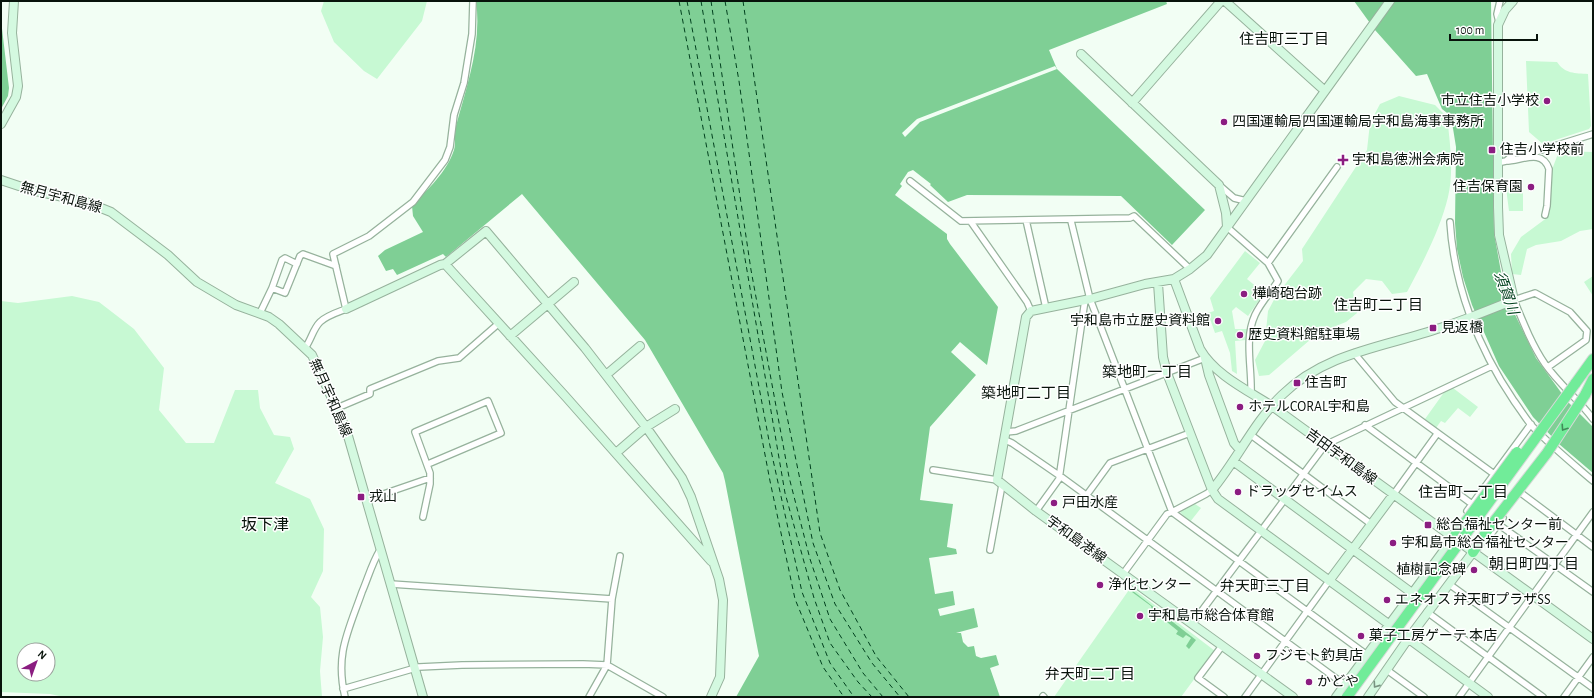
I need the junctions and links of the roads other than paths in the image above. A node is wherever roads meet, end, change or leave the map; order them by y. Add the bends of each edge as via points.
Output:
1 (14, 1) edge
2 (472, 1) edge
3 (1221, 1) edge
4 (1225, 1) edge
5 (1390, 1) edge
6 (1500, 1) edge
7 (1513, 1) edge
8 (1499, 22) junction
9 (1081, 54) dead end
10 (1325, 91) junction
11 (1132, 103) junction
12 (1, 124) edge
13 (1593, 134) edge
14 (1506, 161) junction
15 (1497, 163) junction
16 (1337, 167) dead end
17 (1, 180) edge
18 (910, 181) dead end
19 (1219, 185) junction
20 (1246, 201) junction
21 (1544, 215) dead end
22 (1026, 220) junction
23 (1071, 221) junction
24 (971, 222) junction
25 (1450, 222) dead end
26 (1227, 227) junction
27 (1268, 263) junction
28 (297, 264) junction
29 (445, 264) junction
30 (336, 266) junction
31 (1190, 269) junction
32 (1174, 279) junction
33 (574, 282) dead end
34 (1158, 283) junction
35 (272, 288) junction
36 (1088, 299) junction
37 (1512, 301) junction
38 (548, 305) junction
39 (1046, 308) junction
40 (346, 309) junction
41 (1030, 311) junction
42 (260, 313) junction
43 (1472, 317) junction
44 (498, 324) junction
45 (510, 336) junction
46 (640, 346) dead end
47 (305, 348) junction
48 (1354, 352) junction
49 (1205, 358) junction
50 (1590, 363) edge
51 (1492, 366) junction
52 (1548, 367) junction
53 (1167, 373) junction
54 (606, 375) junction
55 (1593, 379) edge
56 (1574, 383) junction
57 (1125, 390) junction
58 (1251, 392) junction
59 (1272, 406) junction
60 (337, 408) junction
61 (1402, 408) junction
62 (674, 409) dead end
63 (1070, 410) junction
64 (1592, 417) edge
65 (1531, 424) junction
66 (1365, 425) junction
67 (646, 427) junction
68 (1190, 433) junction
69 (1438, 434) junction
70 (1251, 435) junction
71 (1005, 436) junction
72 (1325, 445) junction
73 (1148, 449) junction
74 (1240, 450) junction
75 (1556, 450) junction
76 (616, 453) junction
77 (1233, 461) junction
78 (1416, 463) junction
79 (428, 464) junction
80 (933, 470) dead end
81 (1303, 473) junction
82 (1494, 474) junction
83 (1060, 476) junction
84 (430, 478) junction
85 (1593, 481) edge
86 (1000, 482) junction
87 (1212, 490) junction
88 (1522, 493) junction
89 (1393, 495) junction
90 (1086, 496) junction
91 (1284, 498) junction
92 (366, 500) junction
93 (1472, 504) junction
94 (1036, 510) junction
95 (1172, 512) junction
96 (1593, 512) edge
97 (424, 517) dead end
98 (1371, 524) junction
99 (1494, 526) junction
100 (1261, 531) junction
101 (1577, 535) junction
102 (1453, 538) junction
103 (1147, 541) junction
104 (1593, 547) edge
105 (1353, 549) junction
106 (380, 550) junction
107 (990, 550) dead end
108 (1473, 552) junction
109 (620, 556) dead end
110 (1238, 561) junction
111 (1555, 564) junction
112 (715, 566) junction
113 (1123, 574) junction
114 (1329, 581) junction
115 (391, 584) junction
116 (1448, 584) junction
117 (1217, 591) junction
118 (1593, 592) edge
119 (1412, 593) junction
120 (1533, 595) junction
121 (612, 599) junction
122 (1307, 612) junction
123 (1427, 612) junction
124 (1192, 624) junction
125 (1388, 624) junction
126 (1510, 628) junction
127 (1408, 639) junction
128 (1593, 639) edge
129 (1285, 642) junction
130 (1222, 646) junction
131 (1367, 655) junction
132 (1488, 657) junction
133 (1593, 657) edge
134 (607, 666) junction
135 (415, 668) junction
136 (1387, 670) junction
137 (1262, 674) junction
138 (1578, 677) junction
139 (1469, 683) junction
140 (1345, 685) junction
141 (1593, 688) edge
142 (343, 689) junction
143 (345, 697) edge
144 (423, 697) edge
145 (589, 697) edge
146 (663, 697) edge
147 (711, 697) edge
148 (1224, 697) edge
149 (1245, 697) edge
150 (1293, 697) edge
151 (1336, 697) edge
152 (1347, 697) edge
153 (1368, 697) edge
154 (1424, 697) edge
155 (1459, 697) edge
156 (1488, 697) edge
157 (1543, 697) edge
158 (1564, 697) edge

1 - 12 street via 12,33 18,86 16,97
2 - 30 street via 472,34 464,83 454,115 450,147 445,160 413,202 369,236 333,254
3 - 11 street
4 - 10 street
5 - 10 street
6 - 8 street via 1497,14
7 - 8 street
8 - 15 street
9 - 11 street
10 - 20 street
11 - 19 street
13 - 14 street via 1535,152 1514,153
14 - 15 street
14 - 21 street via 1539,157 1547,164 1547,206
15 - 37 street via 1500,235
16 - 27 street
17 - 42 street, 無月宇和島線 via 31,190 86,202 111,212 168,255 197,282 236,305
18 - 24 street via 961,221
19 - 20 street via 1234,198
19 - 26 street
20 - 26 street
22 - 23 street
22 - 24 street
22 - 39 street
23 - 31 street via 1134,216
23 - 36 street
24 - 41 street via 1027,302
25 - 43 street via 1451,243
26 - 27 street
26 - 31 street via 1207,255
27 - 58 street via 1278,281 1259,308 1252,325 1249,355
28 - 30 street via 303,254
28 - 35 street via 285,293
28 - 35 street via 285,258 282,260
29 - 38 street via 486,231
29 - 40 street
29 - 44 street
30 - 40 street
31 - 32 street
32 - 34 street
32 - 49 street
33 - 38 street
34 - 36 street
34 - 53 street via 1163,357
35 - 42 street
36 - 39 street
36 - 57 street
36 - 63 street
37 - 43 street
37 - 52 street
37 - 52 street via 1535,293 1540,294 1570,312 1586,331 1586,340
38 - 45 street
38 - 54 street
39 - 41 street
40 - 47 street via 319,323
41 - 71 street via 1026,317
42 - 47 street, 無月宇和島線 via 279,324
43 - 48 street via 1440,329
43 - 51 street
44 - 45 street
44 - 60 street via 459,358 438,361 406,374 370,389 370,394
45 - 76 street
46 - 54 street
47 - 60 street, 無月宇和島線 via 318,366
48 - 59 street via 1308,374
48 - 61 street
49 - 53 street
49 - 58 street, 吉田宇和島線
49 - 74 street via 1234,443
50 - 56 highway
51 - 61 street
51 - 65 street
52 - 64 street
53 - 57 street
53 - 68 street
54 - 67 street
55 -> 99 highway, bridge via 1547,453
56 - 102 highway, bridge via 1546,413
56 - 152 highway, bridge
57 - 63 street
57 - 73 street
58 - 59 street, 吉田宇和島線
59 - 70 street
59 - 72 street, 吉田宇和島線
60 - 92 street, 無月宇和島線 via 346,429
61 - 66 street
61 - 69 street
62 - 67 street
63 - 71 street
63 - 83 street
65 - 75 street
65 - 82 street
66 - 72 street
66 - 78 street
67 - 76 street
67 - 112 street via 682,478
68 - 73 street
68 - 87 street
69 - 78 street
69 - 82 street
70 - 74 street
70 - 81 street
71 - 83 street
71 - 86 street
72 - 81 street
72 - 89 street, 吉田宇和島線
73 - 90 street via 1110,463
73 - 95 street
74 - 77 street
75 - 85 street
75 - 88 street
76 - 112 street
77 - 87 street
77 - 91 street
78 - 89 street
78 - 93 street
79 - 79 street via 415,432 488,401 501,433
79 - 84 street
80 - 86 street
81 - 91 street
81 - 98 street
82 - 93 street
83 - 90 street
83 - 94 street
84 - 92 street
84 - 97 street
86 - 94 street, 宇和島港線
86 - 107 street
87 - 95 street
87 - 100 street via 1218,499
88 - 99 street
88 - 101 street
89 - 98 street
89 - 102 street, 吉田宇和島線
90 - 103 street
91 - 100 street
91 - 105 street
92 - 106 street, 無月宇和島線
93 - 102 street
94 - 113 street, 宇和島港線
95 - 103 street via 1167,514
95 - 110 street
96 - 101 street
98 - 105 street
99 - 108 highway
99 - 111 street
100 - 110 street
100 - 114 street
101 - 104 street
101 - 111 street
102 - 108 street, 吉田宇和島線
102 - 119 street
103 - 113 street
103 - 117 street
105 - 114 street
105 - 119 street
106 - 115 street, 無月宇和島線
106 - 142 street via 368,573 344,642 340,664
108 - 116 street
108 - 120 street, 吉田宇和島線
109 - 121 street
110 - 117 street
110 - 122 street
111 - 118 street
111 - 120 street
112 - 147 street via 722,590 723,624 720,677
113 - 124 street, 宇和島港線
114 - 122 street
114 - 125 street
115 - 121 street
115 - 135 street, 無月宇和島線
116 - 123 street
116 - 126 street
117 - 124 street
117 - 129 street
119 - 125 street
120 - 126 street
120 - 128 street, 吉田宇和島線
121 - 134 street
122 - 129 street
122 - 131 street
123 - 127 street
123 - 132 street
124 - 130 street, 宇和島港線
125 - 127 street
125 - 131 street
126 - 132 street
126 - 138 street
127 - 136 street
127 - 139 street
129 - 137 street
129 - 140 street
130 - 137 street, 宇和島港線
130 - 148 street via 1198,678
131 - 140 street
132 - 139 street
132 - 157 street
133 - 138 street
134 - 135 street via 462,665
134 - 145 street
134 - 146 street
135 - 142 street
135 - 144 street, 無月宇和島線
136 -> 153 street
136 - 154 street
137 - 149 street
137 - 150 street, 宇和島港線
138 - 141 street
138 - 158 street
139 - 155 street
139 - 156 street
140 - 151 street
142 - 143 street

